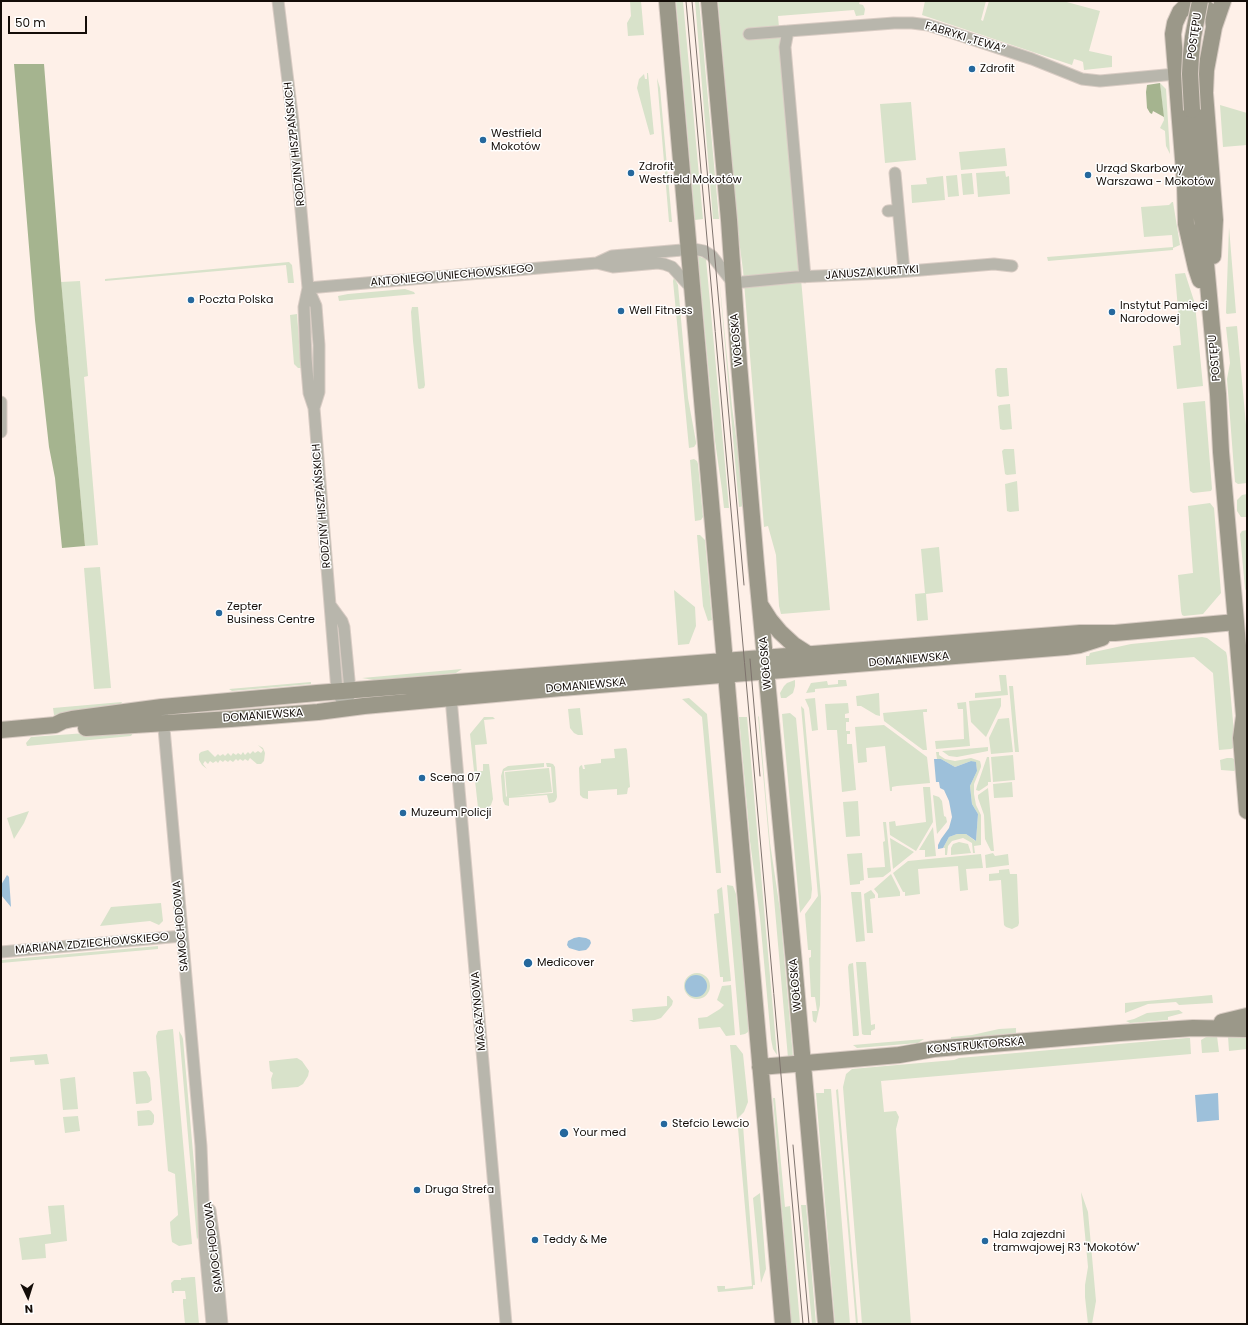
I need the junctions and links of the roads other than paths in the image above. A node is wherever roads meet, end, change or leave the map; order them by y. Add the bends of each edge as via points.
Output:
1 (278, 1) edge
2 (667, 1) edge
3 (709, 1) edge
4 (1200, 1) edge
5 (1224, 1) edge
6 (1214, 27) junction
7 (788, 31) junction
8 (749, 34) dead end
9 (1176, 74) junction
10 (895, 173) dead end
11 (688, 250) junction
12 (596, 263) junction
13 (1012, 266) dead end
14 (904, 271) junction
15 (1207, 271) junction
16 (805, 277) junction
17 (733, 283) junction
18 (308, 288) junction
19 (692, 289) junction
20 (1210, 300) junction
21 (1, 402) edge
22 (1, 432) edge
23 (760, 605) junction
24 (1241, 622) edge
25 (1115, 633) junction
26 (808, 654) junction
27 (766, 664) junction
28 (725, 667) junction
29 (343, 691) junction
30 (451, 698) junction
31 (162, 707) junction
32 (346, 709) junction
33 (1246, 721) edge
34 (164, 723) junction
35 (55, 725) junction
36 (1, 730) edge
37 (1247, 811) edge
38 (182, 936) junction
39 (1, 952) edge
40 (1247, 1016) edge
41 (1193, 1028) junction
42 (1247, 1028) edge
43 (803, 1063) junction
44 (760, 1067) junction
45 (201, 1146) junction
46 (212, 1324) edge
47 (222, 1324) edge
48 (506, 1324) edge
49 (783, 1324) edge
50 (826, 1324) edge

1 - 18 street, RODZINY HISZPAŃSKICH via 291,103
2 - 11 street
3 - 17 street, WOŁOSKA
4 - 15 street, POSTĘPU, bridge via 1193,37 1190,74
5 - 6 street
6 - 9 street via 1211,13 1202,5 1193,4 1180,12 1173,34
6 - 15 street via 1206,70 1205,93 1215,224 1213,257
7 - 8 street, FABRYKI „TEWA”
7 - 9 street, FABRYKI „TEWA” via 912,23 928,25 1032,59 1082,79 1100,81
7 - 16 street via 785,46
9 - 20 street via 1186,224 1196,268
10 - 14 street via 893,210
11 - 12 street, ANTONIEGO UNIECHOWSKIEGO via 612,256
11 - 17 street, ANTONIEGO UNIECHOWSKIEGO via 699,250 715,259
11 - 19 street
12 - 18 street, ANTONIEGO UNIECHOWSKIEGO
12 - 19 street, ANTONIEGO UNIECHOWSKIEGO via 613,267 664,264 672,267
13 - 14 street, JANUSZA KURTYKI via 994,264
14 - 16 street, JANUSZA KURTYKI
15 - 20 street, POSTĘPU
16 - 17 street, JANUSZA KURTYKI
17 - 23 street, WOŁOSKA
18 - 29 street, RODZINY HISZPAŃSKICH via 304,308 309,393 314,408 330,604
19 - 28 street
20 - 24 street, POSTĘPU via 1221,452
21 - 22 street
23 - 26 street via 780,632
23 - 27 street, WOŁOSKA
24 - 25 street, DOMANIEWSKA
24 - 33 street, POSTĘPU
25 - 26 street, DOMANIEWSKA via 1080,633
25 - 27 street, DOMANIEWSKA via 1066,647
26 - 27 street, DOMANIEWSKA
27 - 28 street, DOMANIEWSKA
27 - 43 street, WOŁOSKA
28 - 29 street, DOMANIEWSKA
28 - 30 street, DOMANIEWSKA
28 - 44 street
29 - 31 street, DOMANIEWSKA
29 - 32 street, RODZINY HISZPAŃSKICH
30 - 32 street, DOMANIEWSKA
30 - 48 street, MAGAZYNOWA
31 - 34 street, SAMOCHODOWA
31 - 35 street, DOMANIEWSKA via 72,719
32 - 34 street, DOMANIEWSKA
33 - 37 street, POSTĘPU via 1241,738
34 - 35 street, DOMANIEWSKA via 72,729
34 - 38 street, SAMOCHODOWA
35 - 36 street, DOMANIEWSKA
38 - 39 street, MARIANA ZDZIECHOWSKIEGO
38 - 45 street, SAMOCHODOWA
40 - 41 street, KONSTRUKTORSKA
41 - 42 street, KONSTRUKTORSKA
41 - 43 street, KONSTRUKTORSKA
43 - 44 street, KONSTRUKTORSKA
43 - 50 street, WOŁOSKA
44 - 49 street
45 - 46 street, SAMOCHODOWA via 205,1248
45 - 47 street, SAMOCHODOWA

